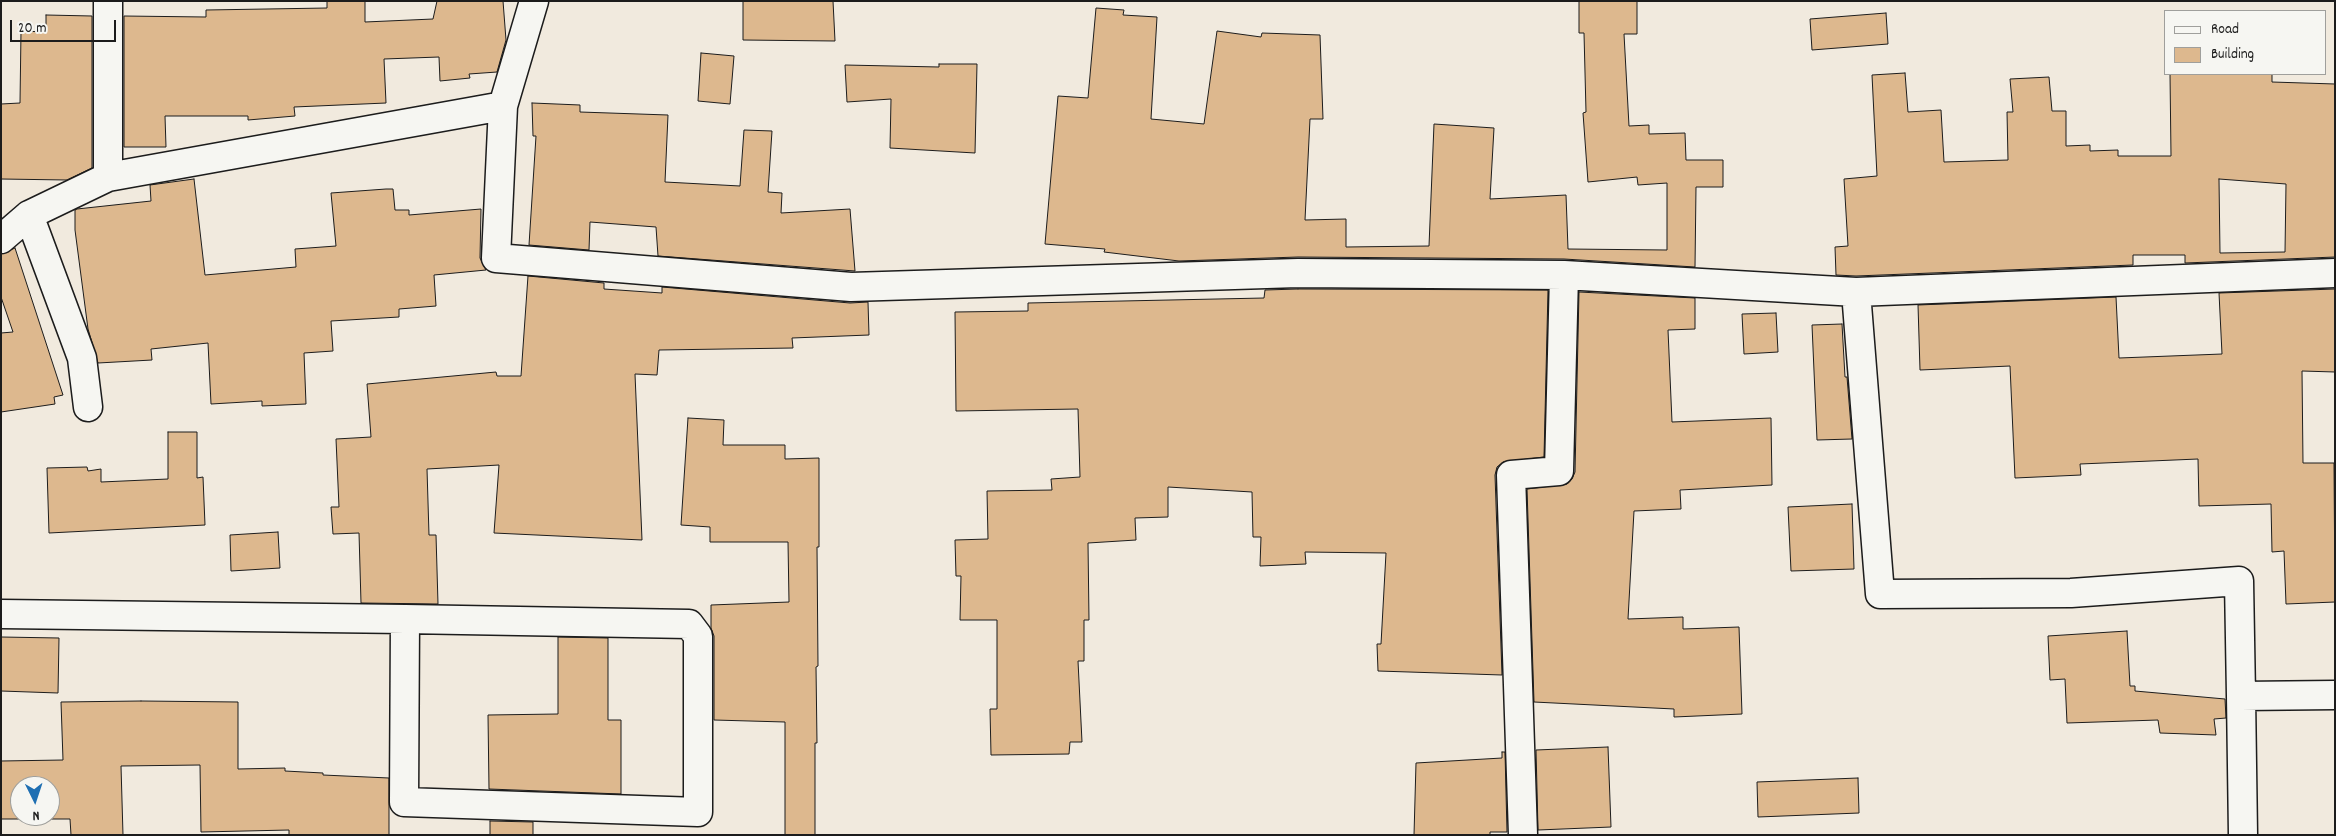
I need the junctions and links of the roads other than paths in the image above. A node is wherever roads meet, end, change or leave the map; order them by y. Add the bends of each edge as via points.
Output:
1 (108, 1) edge
2 (534, 1) edge
3 (503, 106) junction
4 (108, 177) junction
5 (29, 216) junction
6 (1, 239) edge
7 (2335, 273) edge
8 (1564, 275) junction
9 (1856, 292) junction
10 (88, 407) dead end
11 (1, 614) edge
12 (404, 619) junction
13 (2335, 695) edge
14 (2241, 696) junction
15 (1523, 835) edge
16 (2243, 835) edge

1 - 4 street
2 - 3 street
3 - 4 street
3 - 8 street via 496,258 851,287 1298,272
4 - 5 street
5 - 6 street
5 - 10 street via 82,358
7 - 9 street
8 - 9 street
8 - 15 street via 1559,471 1511,475
9 - 14 street via 1880,594 2071,593 2240,581
11 - 12 street
12 - 12 street via 689,624 698,636 698,812 404,802
13 - 14 street
14 - 16 street

